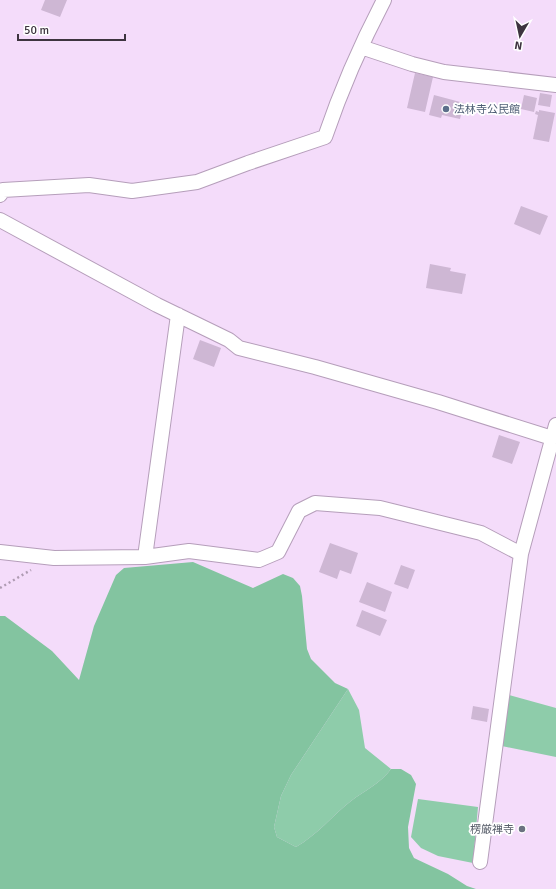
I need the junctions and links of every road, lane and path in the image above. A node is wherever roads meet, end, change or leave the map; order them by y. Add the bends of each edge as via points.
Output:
1 (384, 0) edge
2 (361, 47) junction
3 (556, 85) edge
4 (0, 195) edge
5 (0, 220) edge
6 (178, 315) junction
7 (556, 425) edge
8 (552, 438) junction
9 (0, 552) edge
10 (521, 554) junction
11 (145, 557) junction
12 (34, 569) dead end
13 (0, 588) edge
14 (480, 862) dead end

1 - 2 street
2 - 3 street via 444,72
2 - 4 street via 324,137 197,182 132,191 89,186 3,190
5 - 6 street
6 - 8 street via 239,348 438,402
6 - 11 street
7 - 8 street
8 - 10 street
9 - 11 street via 54,558
10 - 11 street via 480,533 380,508 315,503 299,511 278,552 260,560 189,551
10 - 14 street
12 - 13 path

